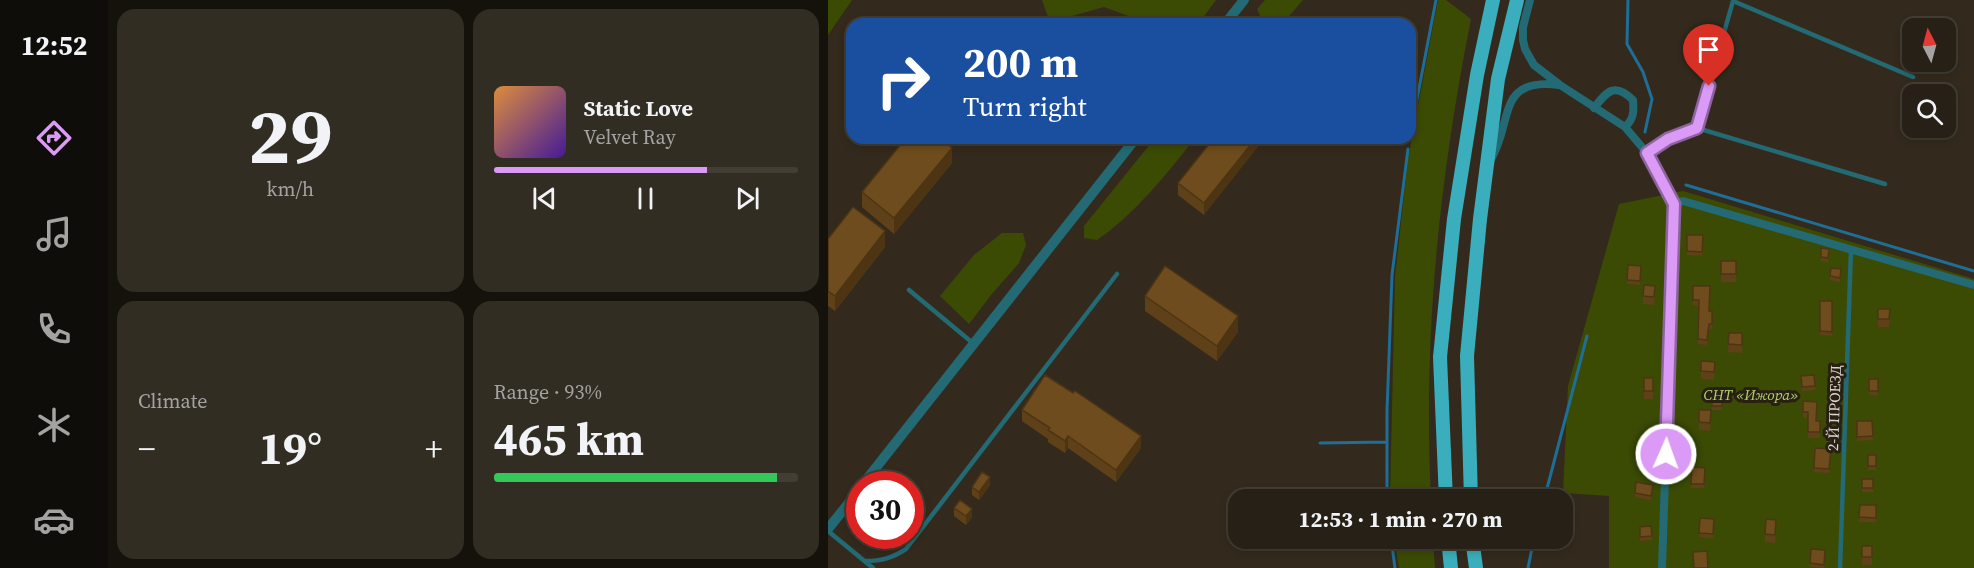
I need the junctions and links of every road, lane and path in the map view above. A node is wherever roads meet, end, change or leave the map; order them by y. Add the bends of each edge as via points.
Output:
1 (1244, 0) edge
2 (1493, 0) edge
3 (1517, 0) edge
4 (1530, 0) edge
5 (1732, 0) edge
6 (1230, 18) edge
7 (1913, 77) dead end
8 (1560, 85) junction
9 (1594, 108) junction
10 (1625, 127) junction
11 (1697, 128) junction
12 (1131, 144) edge
13 (1647, 153) junction
14 (1486, 167) junction
15 (1885, 184) dead end
16 (1674, 204) junction
17 (1851, 249) junction
18 (1117, 273) dead end
19 (1974, 285) edge
20 (909, 290) dead end
21 (974, 344) junction
22 (873, 471) edge
23 (1446, 489) edge
24 (1471, 489) edge
25 (846, 507) edge
26 (828, 530) edge
27 (1449, 549) edge
28 (1473, 549) edge
29 (865, 561) junction
30 (873, 568) edge
31 (1451, 568) edge
32 (1476, 568) edge
33 (1662, 568) edge
34 (1840, 568) edge

1 - 6 street
2 - 23 highway via 1454,219 1440,357
3 - 14 highway via 1498,79
4 - 8 street via 1523,27 1525,49 1534,65
5 - 7 lane
5 - 11 lane
8 - 9 street
8 - 14 street via 1530,85 1515,94 1499,147
9 - 10 street
9 - 10 street via 1608,92 1625,92 1633,100 1634,108
10 - 13 street
11 - 13 lane via 1668,139
11 - 15 lane
12 - 21 street
13 - 16 street
14 - 24 highway via 1467,356
16 - 17 street via 1683,201
16 - 33 street
17 - 19 street
17 - 34 lane, 2-Й ПРОЕЗД
18 - 29 lane via 906,549 883,561
20 - 21 lane
21 - 22 street
25 - 26 street
26 - 29 lane
27 - 31 highway
28 - 32 highway
29 - 30 lane

